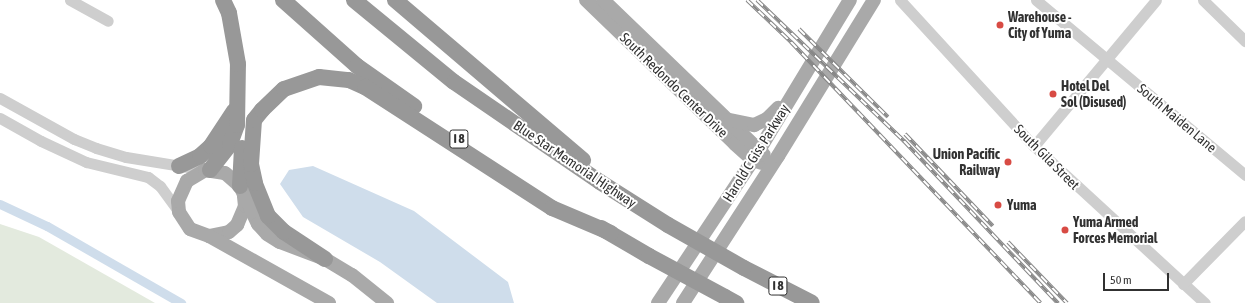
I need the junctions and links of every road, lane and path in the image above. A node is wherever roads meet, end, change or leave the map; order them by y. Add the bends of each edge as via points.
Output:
1 (70, 0) edge
2 (223, 0) edge
3 (284, 0) edge
4 (354, 0) edge
5 (395, 0) edge
6 (586, 0) edge
7 (603, 0) edge
8 (850, 0) edge
9 (874, 0) edge
10 (900, 0) edge
11 (1036, 0) edge
12 (1156, 0) edge
13 (1203, 0) edge
14 (108, 21) dead end
15 (1245, 41) edge
16 (1106, 58) junction
17 (793, 94) junction
18 (0, 98) edge
19 (238, 102) junction
20 (0, 118) edge
21 (726, 118) junction
22 (254, 120) junction
23 (735, 144) junction
24 (1034, 146) junction
25 (756, 155) junction
26 (773, 160) junction
27 (179, 166) junction
28 (208, 170) junction
29 (1245, 175) edge
30 (738, 182) junction
31 (242, 191) junction
32 (639, 207) junction
33 (179, 212) junction
34 (1245, 222) edge
35 (610, 233) junction
36 (209, 236) junction
37 (325, 259) junction
38 (1183, 284) junction
39 (730, 300) edge
40 (329, 303) edge
41 (387, 303) edge
42 (658, 303) edge
43 (683, 303) edge
44 (812, 303) edge
45 (1205, 303) edge

1 - 14 street
2 - 19 highway via 229,13 238,64
3 - 35 highway, I 8 via 357,66 469,147
4 - 32 highway, Blue Star Memorial Highway / I 8 via 454,82
5 - 32 highway
6 - 23 main road, South Redondo Center Drive
7 - 21 main road, South Redondo Center Drive
8 - 17 main road, Harold C Giss Parkway
9 - 26 main road, Harold C Giss Parkway
10 - 24 street, South Gila Street
11 - 16 street, South Maiden Lane
12 - 16 street
13 - 15 street
16 - 24 street
16 - 29 street, South Maiden Lane
17 - 21 main road via 761,122 752,125 740,124
17 - 25 main road, Harold C Giss Parkway
18 - 27 street via 68,136 96,148 126,157
19 - 27 highway via 221,134 211,146 200,156
19 - 28 highway via 232,140
20 - 33 street via 80,160 148,177 160,186
21 - 25 main road, South Redondo Center Drive
22 - 31 highway via 245,135
22 - 35 highway via 271,99 300,82 319,77 349,80 365,87 552,208
22 - 37 highway via 251,164 255,183 268,216 284,232
23 - 25 main road, South Redondo Center Drive
23 - 30 main road via 740,158
24 - 38 street, South Gila Street
25 - 26 main road, South Redondo Center Drive
25 - 30 main road, Harold C Giss Parkway
26 - 43 main road, Harold C Giss Parkway via 763,180
27 - 28 street
28 - 31 main road via 225,173
28 - 33 main road via 195,174 181,190
30 - 42 main road, Harold C Giss Parkway
31 - 36 main road via 245,206 237,225 224,234
31 - 37 main road via 258,224 267,234 280,242
32 - 44 highway, Blue Star Memorial Highway / I 8, bridge via 744,268
33 - 36 main road via 190,229
34 - 38 street
35 - 39 highway, I 8, bridge
36 - 40 main road
37 - 41 main road via 352,275
38 - 45 street, South Gila Street

